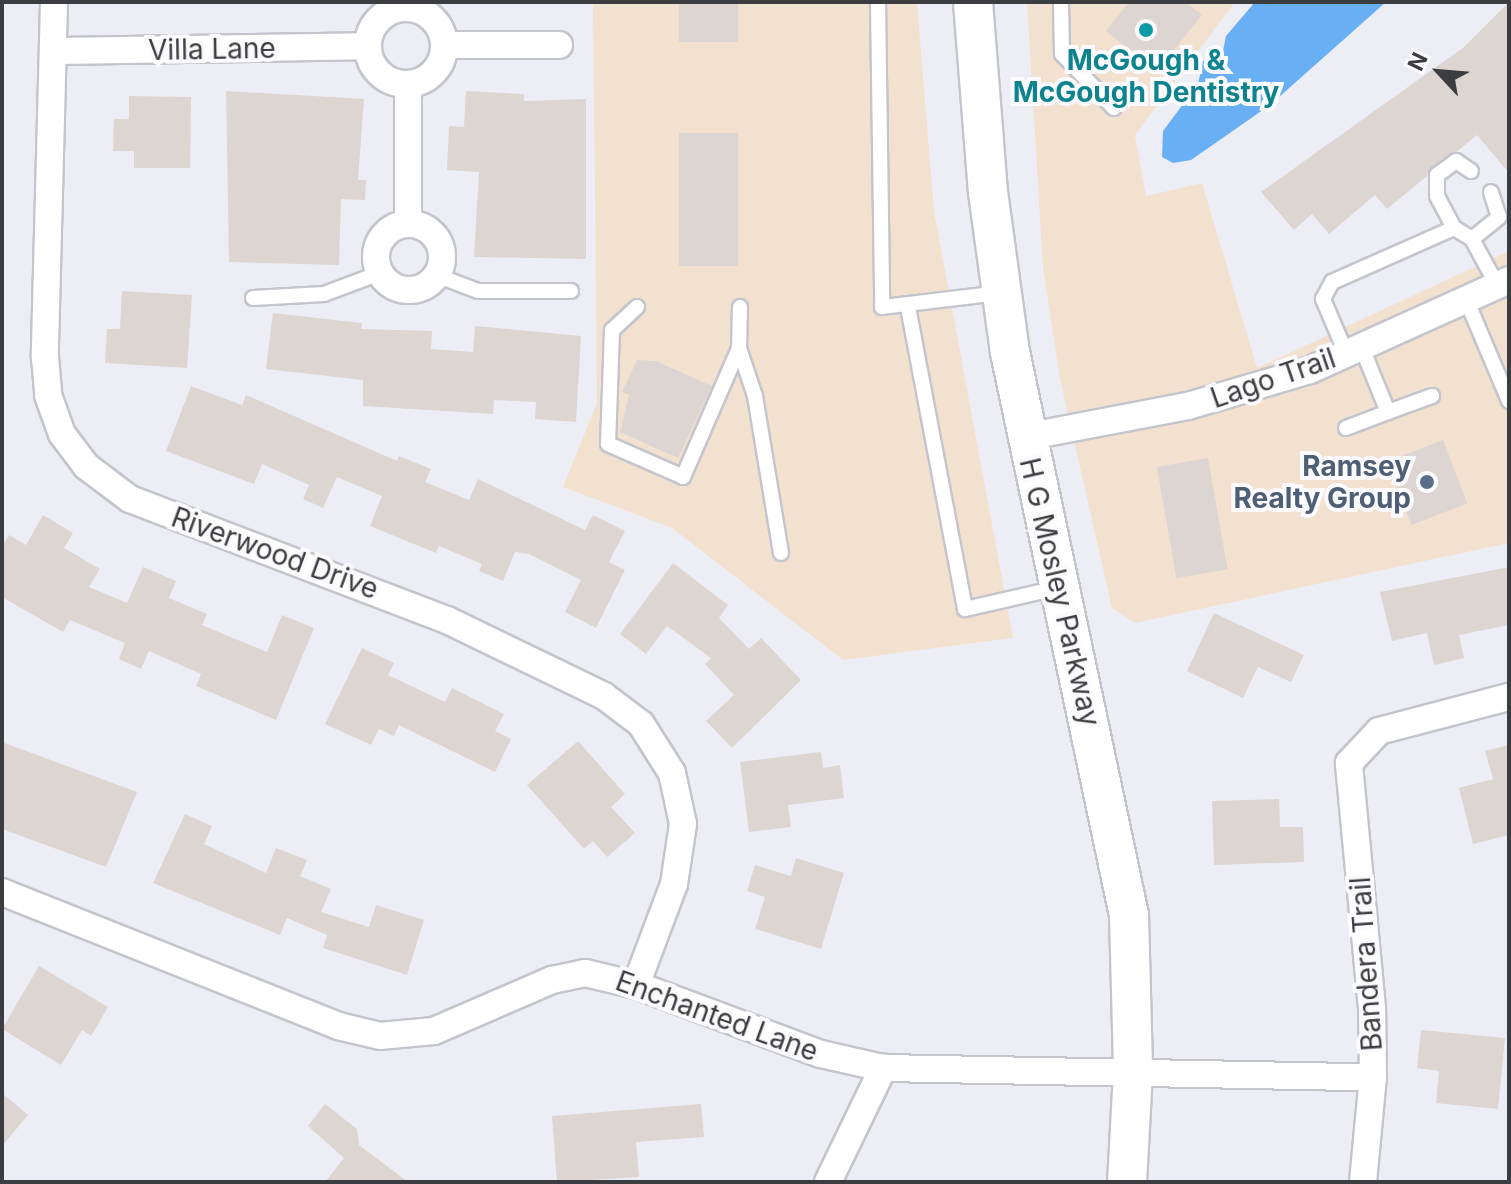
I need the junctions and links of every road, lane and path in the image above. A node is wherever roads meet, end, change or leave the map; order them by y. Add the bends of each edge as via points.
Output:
1 (54, 2) edge
2 (878, 2) edge
3 (973, 2) edge
4 (1061, 2) edge
5 (407, 5) edge
6 (444, 45) junction
7 (559, 45) dead end
8 (368, 46) junction
9 (56, 51) junction
10 (408, 84) junction
11 (1114, 108) dead end
12 (1471, 171) dead end
13 (1491, 192) dead end
14 (408, 224) junction
15 (1454, 228) junction
16 (1472, 239) junction
17 (380, 273) junction
18 (436, 275) junction
19 (1503, 282) edge
20 (571, 291) dead end
21 (1001, 292) junction
22 (253, 298) dead end
23 (1466, 299) junction
24 (637, 307) dead end
25 (740, 307) dead end
26 (908, 307) junction
27 (739, 348) junction
28 (1354, 350) junction
29 (1432, 396) dead end
30 (1509, 401) edge
31 (1388, 412) junction
32 (1346, 428) dead end
33 (1025, 437) junction
34 (781, 553) dead end
35 (1057, 588) junction
36 (1509, 697) edge
37 (2, 892) edge
38 (636, 985) junction
39 (883, 1068) junction
40 (1133, 1072) junction
41 (1373, 1077) junction
42 (828, 1182) edge
43 (1127, 1182) edge
44 (1363, 1182) edge

1 - 9 street, Riverwood Drive
2 - 26 lane via 882,307
3 - 21 main road, H G Mosley Parkway
4 - 11 lane via 1062,54
5 - 6 street via 429,15
5 - 8 street via 375,23
6 - 7 street
6 - 10 street via 437,68
8 - 9 street, Villa Lane
8 - 10 street via 375,69
9 - 38 street, Riverwood Drive via 45,357 48,395 62,434 86,466 130,499 434,614 604,696 641,724 672,773 683,824 674,884
10 - 14 street
12 - 15 lane via 1456,161 1437,175 1437,196
13 - 16 lane via 1499,217
14 - 17 street via 383,237 376,255
14 - 18 street via 427,230 440,246
15 - 16 lane
15 - 28 lane via 1332,282 1323,299
16 - 19 lane
17 - 18 street via 403,289 421,287
17 - 22 lane via 339,291
18 - 20 lane via 478,291
19 - 23 street, Lago Trail
21 - 26 lane
21 - 33 main road, H G Mosley Parkway
23 - 28 street, Lago Trail
23 - 30 lane
24 - 27 lane via 612,330 608,444 683,477
25 - 27 lane
26 - 35 lane via 965,609
27 - 34 lane via 755,396
28 - 31 lane
28 - 33 street, Lago Trail via 1188,406
29 - 31 lane
31 - 32 lane
33 - 35 main road, H G Mosley Parkway
35 - 40 main road, H G Mosley Parkway via 1122,871 1133,960
36 - 41 street, Bandera Trail via 1385,728 1358,748 1348,787 1369,925
37 - 38 street, Enchanted Lane via 366,1034 434,1031 571,975 599,974
38 - 39 street, Enchanted Lane via 821,1054
39 - 40 street, Enchanted Lane
39 - 42 street
40 - 41 street, Enchanted Lane
40 - 43 main road, H G Mosley Parkway
41 - 44 street, Bandera Trail

